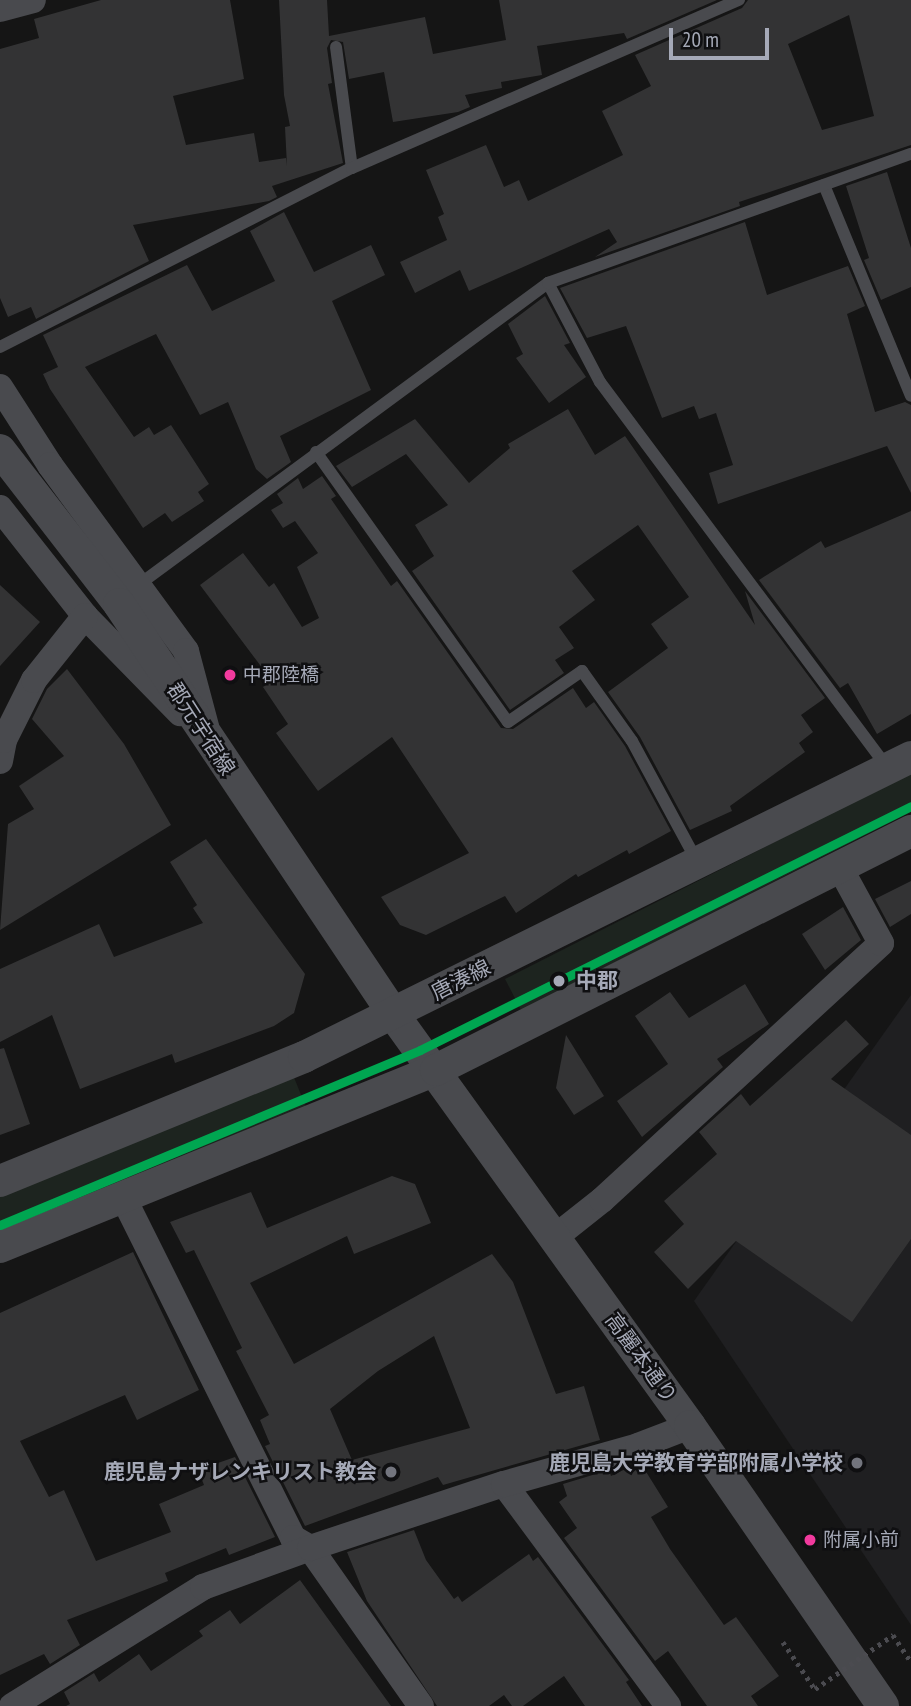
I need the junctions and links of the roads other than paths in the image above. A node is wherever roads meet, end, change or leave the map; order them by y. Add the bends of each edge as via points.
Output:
1 (33, 0) edge
2 (739, 0) edge
3 (0, 9) edge
4 (336, 47) dead end
5 (911, 154) edge
6 (352, 168) junction
7 (824, 185) junction
8 (548, 283) junction
9 (0, 347) edge
10 (0, 387) edge
11 (911, 396) edge
12 (0, 450) edge
13 (316, 453) junction
14 (0, 508) edge
15 (136, 587) junction
16 (85, 616) junction
17 (211, 744) junction
18 (1, 746) edge
19 (900, 763) edge
20 (911, 831) edge
21 (698, 863) junction
22 (839, 866) junction
23 (393, 1014) junction
24 (436, 1070) junction
25 (0, 1181) edge
26 (123, 1197) junction
27 (554, 1238) junction
28 (0, 1247) edge
29 (690, 1426) junction
30 (504, 1484) junction
31 (310, 1548) junction
32 (12, 1706) edge
33 (421, 1706) edge
34 (668, 1706) edge
35 (883, 1706) edge

1 - 3 street
2 - 6 lane
4 - 6 lane
5 - 7 lane
6 - 9 lane
7 - 8 lane
7 - 11 lane
8 - 13 lane
8 - 19 lane via 600,382
10 - 15 street
12 - 17 street, 郡元宇宿線 via 119,604
13 - 15 lane
13 - 21 lane via 508,722 582,671 632,741
14 - 16 street
15 - 17 street via 186,651
16 - 17 street
16 - 18 street via 34,680
17 - 23 street, 郡元宇宿線
19 - 21 street, 唐湊線
20 - 22 street
21 - 23 street, 唐湊線
22 - 24 street
22 - 27 street via 881,943 602,1200
23 - 24 street, 高麗本通り
23 - 25 street, 唐湊線 via 304,1057
24 - 26 street
24 - 27 street, 高麗本通り
26 - 28 street
26 - 31 street via 293,1538
27 - 29 street, 高麗本通り
29 - 30 street via 638,1446
29 - 35 street, 高麗本通り
30 - 31 street
30 - 34 street
31 - 32 street via 203,1587
31 - 33 street

